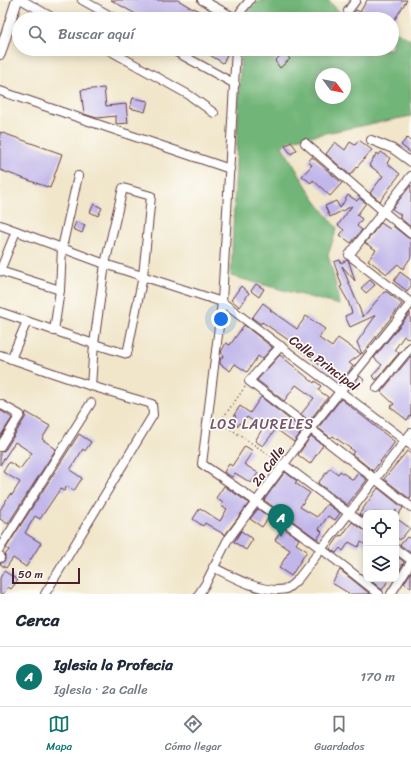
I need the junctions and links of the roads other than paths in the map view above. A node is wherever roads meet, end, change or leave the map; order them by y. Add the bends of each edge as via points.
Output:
1 (16, 0) edge
2 (22, 0) edge
3 (82, 0) edge
4 (202, 0) edge
5 (250, 0) edge
6 (356, 0) edge
7 (348, 11) dead end
8 (43, 12) edge
9 (103, 12) edge
10 (224, 12) edge
11 (240, 12) edge
12 (5, 26) edge
13 (0, 54) edge
14 (120, 56) edge
15 (184, 56) edge
16 (236, 56) edge
17 (235, 84) junction
18 (0, 91) edge
19 (214, 112) dead end
20 (371, 140) dead end
21 (305, 143) dead end
22 (411, 162) edge
23 (230, 170) junction
24 (78, 176) dead end
25 (411, 176) edge
26 (383, 211) junction
27 (0, 225) edge
28 (16, 231) junction
29 (411, 234) edge
30 (62, 248) junction
31 (105, 264) junction
32 (0, 271) edge
33 (143, 276) junction
34 (60, 290) junction
35 (222, 302) junction
36 (411, 303) edge
37 (0, 312) edge
38 (27, 321) junction
39 (54, 331) junction
40 (94, 344) junction
41 (280, 346) junction
42 (411, 347) edge
43 (0, 356) edge
44 (11, 359) junction
45 (91, 386) junction
46 (377, 388) dead end
47 (339, 391) junction
48 (91, 403) dead end
49 (0, 404) edge
50 (310, 429) junction
51 (411, 433) edge
52 (408, 443) edge
53 (0, 447) edge
54 (283, 464) junction
55 (376, 479) junction
56 (257, 501) junction
57 (411, 507) edge
58 (350, 514) junction
59 (363, 524) edge
60 (0, 548) edge
61 (321, 548) junction
62 (399, 551) edge
63 (411, 561) edge
64 (214, 567) junction
65 (45, 594) edge
66 (199, 594) edge
67 (380, 594) edge
68 (391, 594) edge

1 - 12 street
2 - 8 street
3 - 9 street
4 - 10 street
5 - 11 street
6 - 7 street
12 - 13 street
14 - 19 street via 190,95
15 - 17 street
16 - 17 street
17 - 23 street
18 - 23 street
20 - 22 street via 393,149
21 - 26 street
23 - 35 street
24 - 30 street
25 - 26 street
26 - 29 street
26 - 36 street via 349,255
27 - 28 street, Calle Principal
28 - 30 street, Calle Principal
28 - 32 street
30 - 31 street, Calle Principal
30 - 34 street
31 - 33 street, Calle Principal
31 - 33 street via 122,188 150,196
31 - 40 street
32 - 34 street
33 - 35 street, Calle Principal
33 - 40 street via 127,354
34 - 39 street
35 - 41 street, Calle Principal
35 - 56 street via 202,464
36 - 47 street, 2a Calle
37 - 38 street
38 - 39 street
38 - 44 street
39 - 40 street
40 - 45 street
41 - 47 street, Calle Principal
41 - 50 street via 249,381
42 - 46 street
43 - 44 street
44 - 45 street
45 - 65 street via 152,404 153,415
47 - 50 street, 2a Calle
47 - 52 street, Calle Principal
48 - 60 street
49 - 53 street via 20,415
50 - 54 street, 2a Calle
50 - 55 street
51 - 52 street
52 - 55 street
54 - 56 street, 2a Calle
54 - 58 street
55 - 57 street
55 - 58 street
56 - 61 street
56 - 64 street, 2a Calle via 227,541
58 - 59 street
58 - 61 street
61 - 64 street via 298,579 286,589 273,593 259,591
61 - 67 street
62 - 63 street
63 - 68 street
64 - 66 street, 2a Calle

